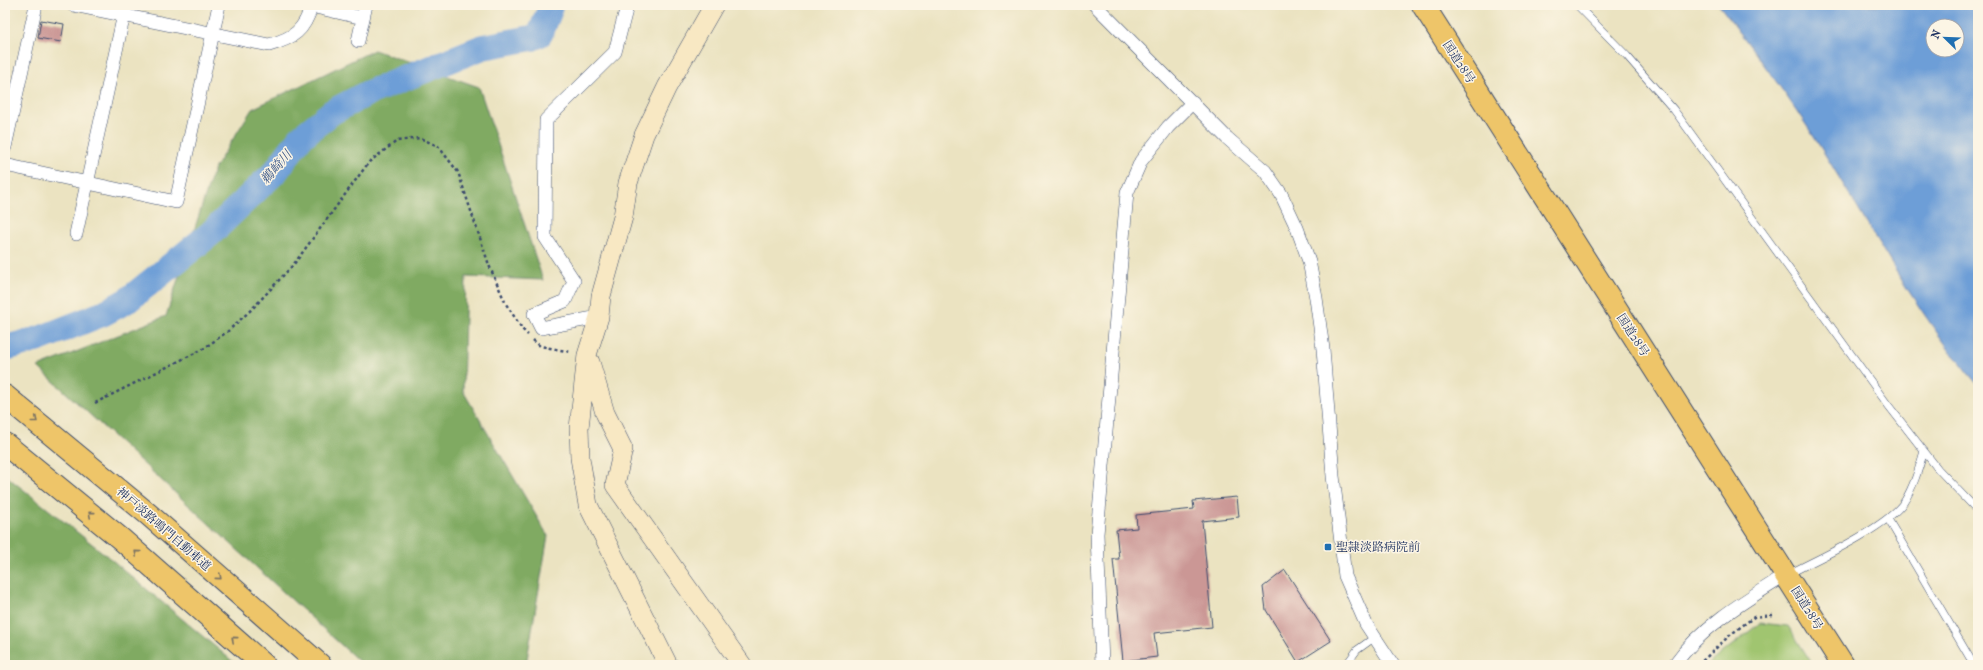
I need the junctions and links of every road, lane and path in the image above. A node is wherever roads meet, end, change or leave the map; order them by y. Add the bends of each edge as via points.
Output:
1 (36, 5) edge
2 (73, 5) edge
3 (219, 5) edge
4 (311, 5) edge
5 (366, 5) edge
6 (625, 5) edge
7 (714, 5) edge
8 (1095, 5) edge
9 (1423, 5) edge
10 (1577, 5) edge
11 (125, 10) edge
12 (363, 18) junction
13 (212, 34) junction
14 (358, 41) dead end
15 (1193, 102) junction
16 (5, 147) edge
17 (5, 165) edge
18 (87, 183) junction
19 (76, 234) dead end
20 (599, 317) junction
21 (587, 355) junction
22 (5, 396) edge
23 (95, 403) dead end
24 (5, 444) edge
25 (1924, 451) junction
26 (1978, 511) edge
27 (1888, 519) junction
28 (1786, 575) junction
29 (1773, 615) dead end
30 (1375, 637) junction
31 (264, 665) edge
32 (320, 665) edge
33 (668, 665) edge
34 (742, 665) edge
35 (1102, 665) edge
36 (1346, 665) edge
37 (1393, 665) edge
38 (1674, 665) edge
39 (1698, 665) edge
40 (1843, 665) edge
41 (1974, 665) edge

1 - 16 street
2 - 11 street
3 - 13 street
4 - 12 street
4 - 13 street via 301,29 292,36 269,45
5 - 12 street
6 - 20 street via 626,10 615,52 546,120 544,237 574,281 565,301 534,314 541,328
7 - 20 street via 644,135 628,183 622,217 601,296
8 - 15 street
9 - 28 highway, 国道28号
10 - 25 lane via 1627,56 1674,110
11 - 13 street
11 - 18 street
12 - 14 street
13 - 18 street via 176,202
15 - 30 street via 1227,138 1265,171 1281,194 1309,261 1323,349 1333,476 1345,576 1366,624
15 - 35 street via 1168,127 1141,161 1127,193 1097,534
17 - 18 street
18 - 19 street
20 - 21 street
21 - 23 path via 540,346 523,330 506,304 489,265 458,172 438,146 420,138 397,141 369,162 294,264 227,332 202,349
21 - 33 street via 579,428 580,458 588,505
21 - 34 street via 605,413 623,449 615,485
22 -> 32 highway, 神戸淡路鳴門自動車道 via 148,514
31 -> 24 highway via 121,539
25 - 26 lane
25 - 27 lane via 1916,479 1904,502
27 - 28 lane
27 - 41 lane
28 - 38 street via 1744,601 1702,634
28 - 40 highway, 国道28号
29 - 39 path via 1754,617
30 - 36 lane via 1357,650
30 - 37 street

